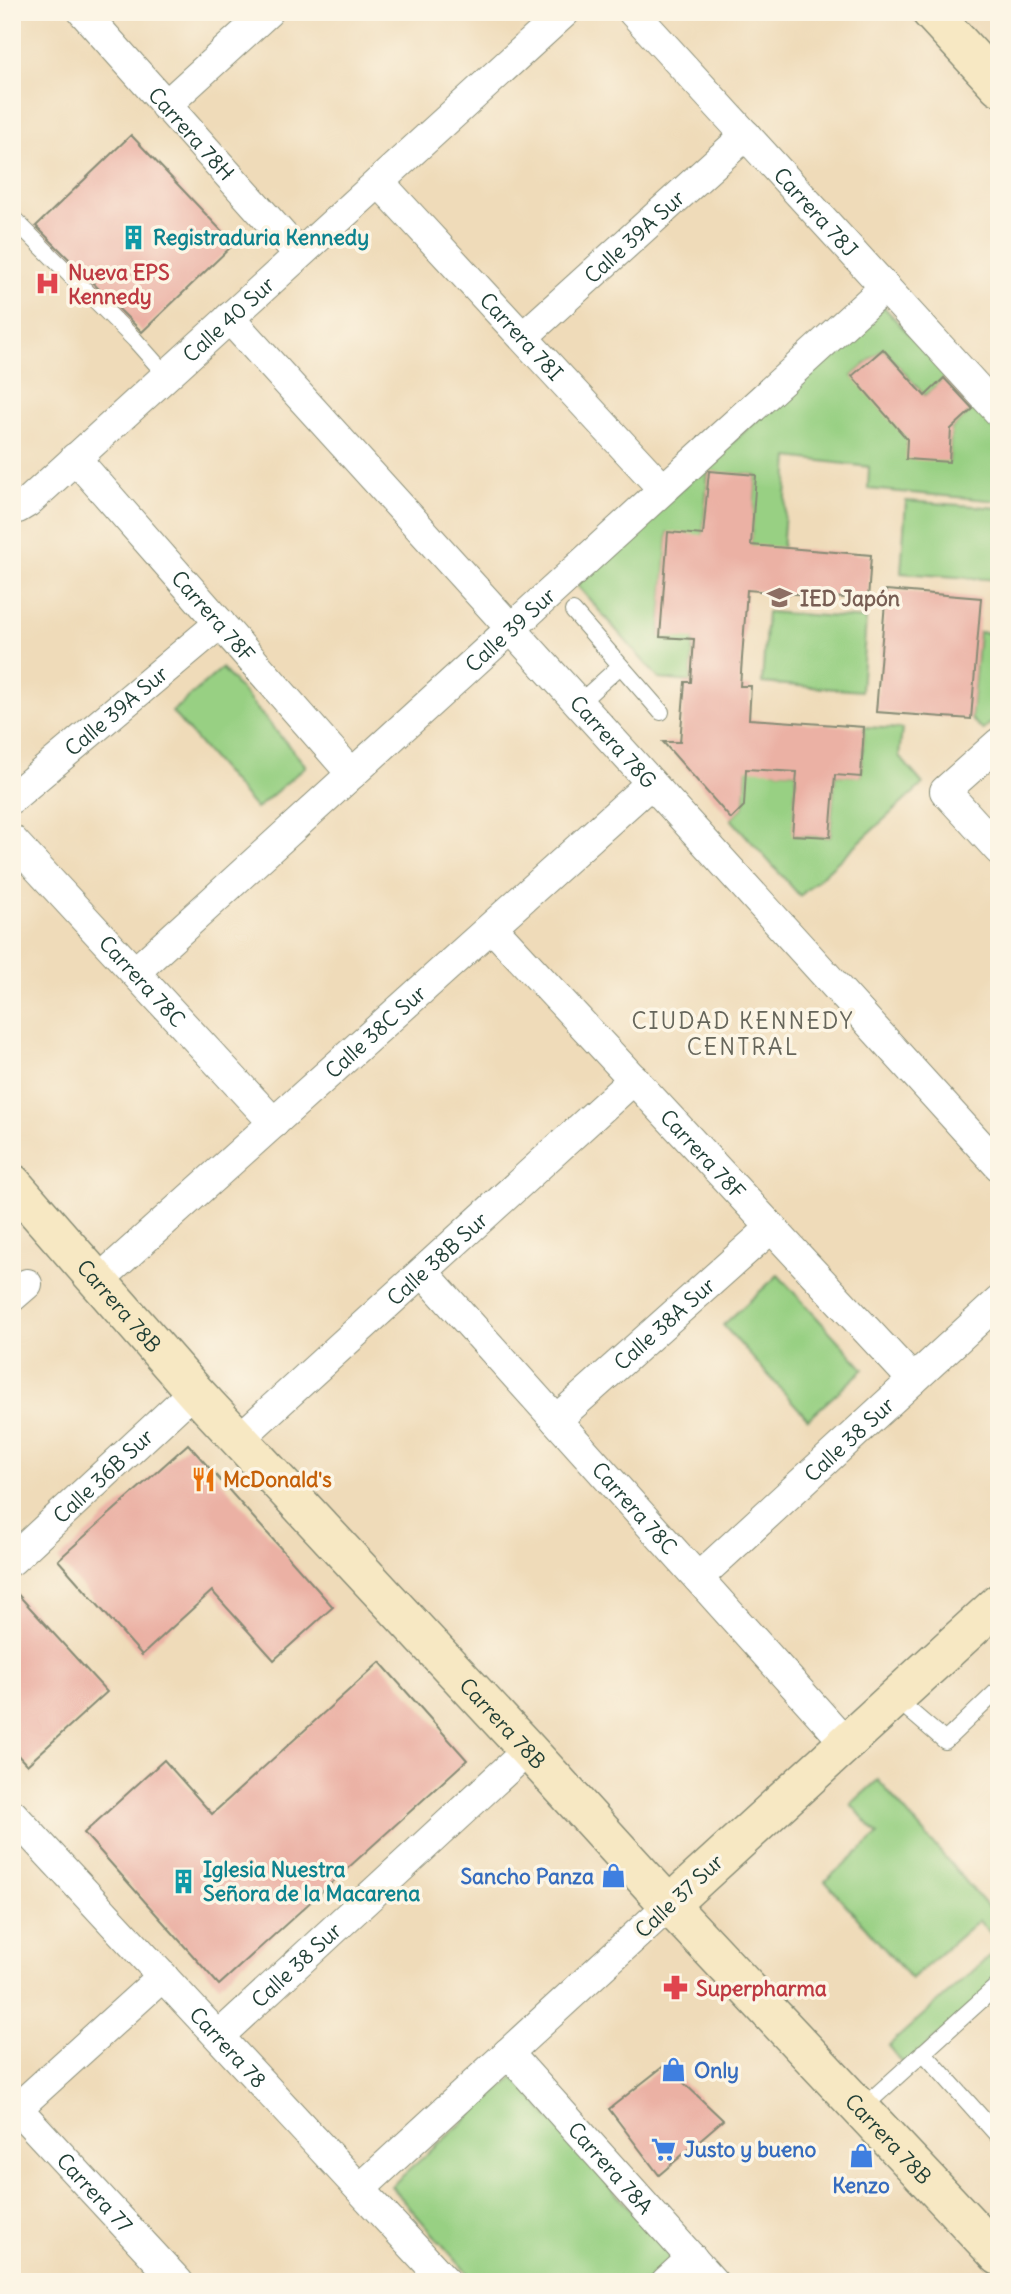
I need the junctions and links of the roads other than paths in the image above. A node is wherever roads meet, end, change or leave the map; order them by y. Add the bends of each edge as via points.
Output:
1 (83, 12) edge
2 (268, 12) edge
3 (565, 12) edge
4 (634, 12) edge
5 (932, 12) edge
6 (999, 86) edge
7 (165, 106) junction
8 (746, 135) junction
9 (379, 182) junction
10 (12, 217) edge
11 (299, 254) junction
12 (885, 287) junction
13 (229, 318) junction
14 (523, 337) junction
15 (166, 375) junction
16 (999, 412) edge
17 (75, 458) junction
18 (663, 489) junction
19 (12, 509) edge
20 (573, 611) dead end
21 (220, 623) junction
22 (511, 629) junction
23 (620, 666) junction
24 (579, 703) junction
25 (661, 712) dead end
26 (999, 743) edge
27 (352, 774) junction
28 (651, 783) junction
29 (12, 797) edge
30 (12, 840) edge
31 (999, 850) edge
32 (492, 927) junction
33 (135, 972) junction
34 (634, 1079) junction
35 (274, 1123) junction
36 (999, 1166) edge
37 (12, 1183) edge
38 (772, 1227) junction
39 (423, 1272) junction
40 (98, 1281) junction
41 (999, 1301) edge
42 (914, 1380) junction
43 (194, 1391) junction
44 (556, 1420) junction
45 (239, 1439) junction
46 (12, 1560) edge
47 (698, 1578) junction
48 (999, 1603) edge
49 (996, 1692) dead end
50 (895, 1698) junction
51 (846, 1742) junction
52 (528, 1750) junction
53 (16, 1826) edge
54 (669, 1905) junction
55 (163, 1976) junction
56 (999, 1984) edge
57 (219, 2036) junction
58 (923, 2052) junction
59 (508, 2053) junction
60 (14, 2108) edge
61 (861, 2109) junction
62 (999, 2137) edge
63 (360, 2189) junction
64 (999, 2256) edge
65 (692, 2258) junction
66 (178, 2282) edge
67 (446, 2282) edge
68 (666, 2282) edge
69 (713, 2282) edge

1 - 7 street, Carrera 78H
2 - 7 street
3 - 9 street, Calle 40 Sur
4 - 8 street, Carrera 78J
5 - 6 street
7 - 11 street, Carrera 78H
8 - 12 street, Carrera 78J
8 - 14 street, Calle 39A Sur
9 - 11 street, Calle 40 Sur
9 - 14 street, Carrera 78I
10 - 15 lane
11 - 13 street, Calle 40 Sur
12 - 16 street, Carrera 78J
12 - 18 street, Calle 39 Sur
13 - 15 street, Calle 40 Sur
13 - 22 street, Carrera 78G
14 - 18 street, Carrera 78I
15 - 17 street, Calle 40 Sur
17 - 19 street, Calle 40 Sur via 28,502
17 - 21 street, Carrera 78F
18 - 22 street, Calle 39 Sur
20 - 23 lane
21 - 27 street, Carrera 78F
21 - 29 street, Calle 39A Sur
22 - 24 street, Carrera 78G
22 - 27 street, Calle 39 Sur
23 - 24 lane
23 - 25 lane
24 - 28 street, Carrera 78G
26 - 31 street via 945,791
27 - 33 street, Calle 39 Sur
28 - 32 street, Calle 38C Sur
28 - 36 street, Carrera 78G
30 - 33 street, Carrera 78C
32 - 34 street, Carrera 78F
32 - 35 street, Calle 38C Sur
33 - 35 street, Carrera 78C
34 - 38 street, Carrera 78F
34 - 39 street, Calle 38B Sur
35 - 40 street, Calle 38C Sur
37 - 40 street, Carrera 78B
38 - 42 street, Carrera 78F
38 - 44 street, Calle 38A Sur
39 - 44 street, Carrera 78C
39 - 45 street, Calle 38B Sur
40 - 43 street, Carrera 78B
41 - 42 street, Calle 38 Sur
42 - 47 street, Calle 38 Sur
43 - 45 street, Carrera 78B
43 - 46 street, Calle 36B Sur
44 - 47 street, Carrera 78C
45 - 52 street, Carrera 78B
47 - 51 street, Carrera 78C
48 - 50 street, Calle 37 Sur
49 - 50 lane via 945,1741
50 - 51 street, Calle 37 Sur
51 - 54 street, Calle 37 Sur
52 - 54 street, Carrera 78B
52 - 57 street, Calle 38 Sur
53 - 55 street, Carrera 78
54 - 59 street, Calle 37 Sur
54 - 61 street, Carrera 78B
55 - 57 street, Carrera 78
55 - 60 street
56 - 58 lane
57 - 63 street, Carrera 78
58 - 61 lane
58 - 62 lane
59 - 63 street, Calle 37 Sur
59 - 65 street, Carrera 78A
60 - 66 street, Carrera 77
61 - 64 street, Carrera 78B
63 - 67 street, Carrera 78
65 - 68 street
65 - 69 street, Carrera 78A

